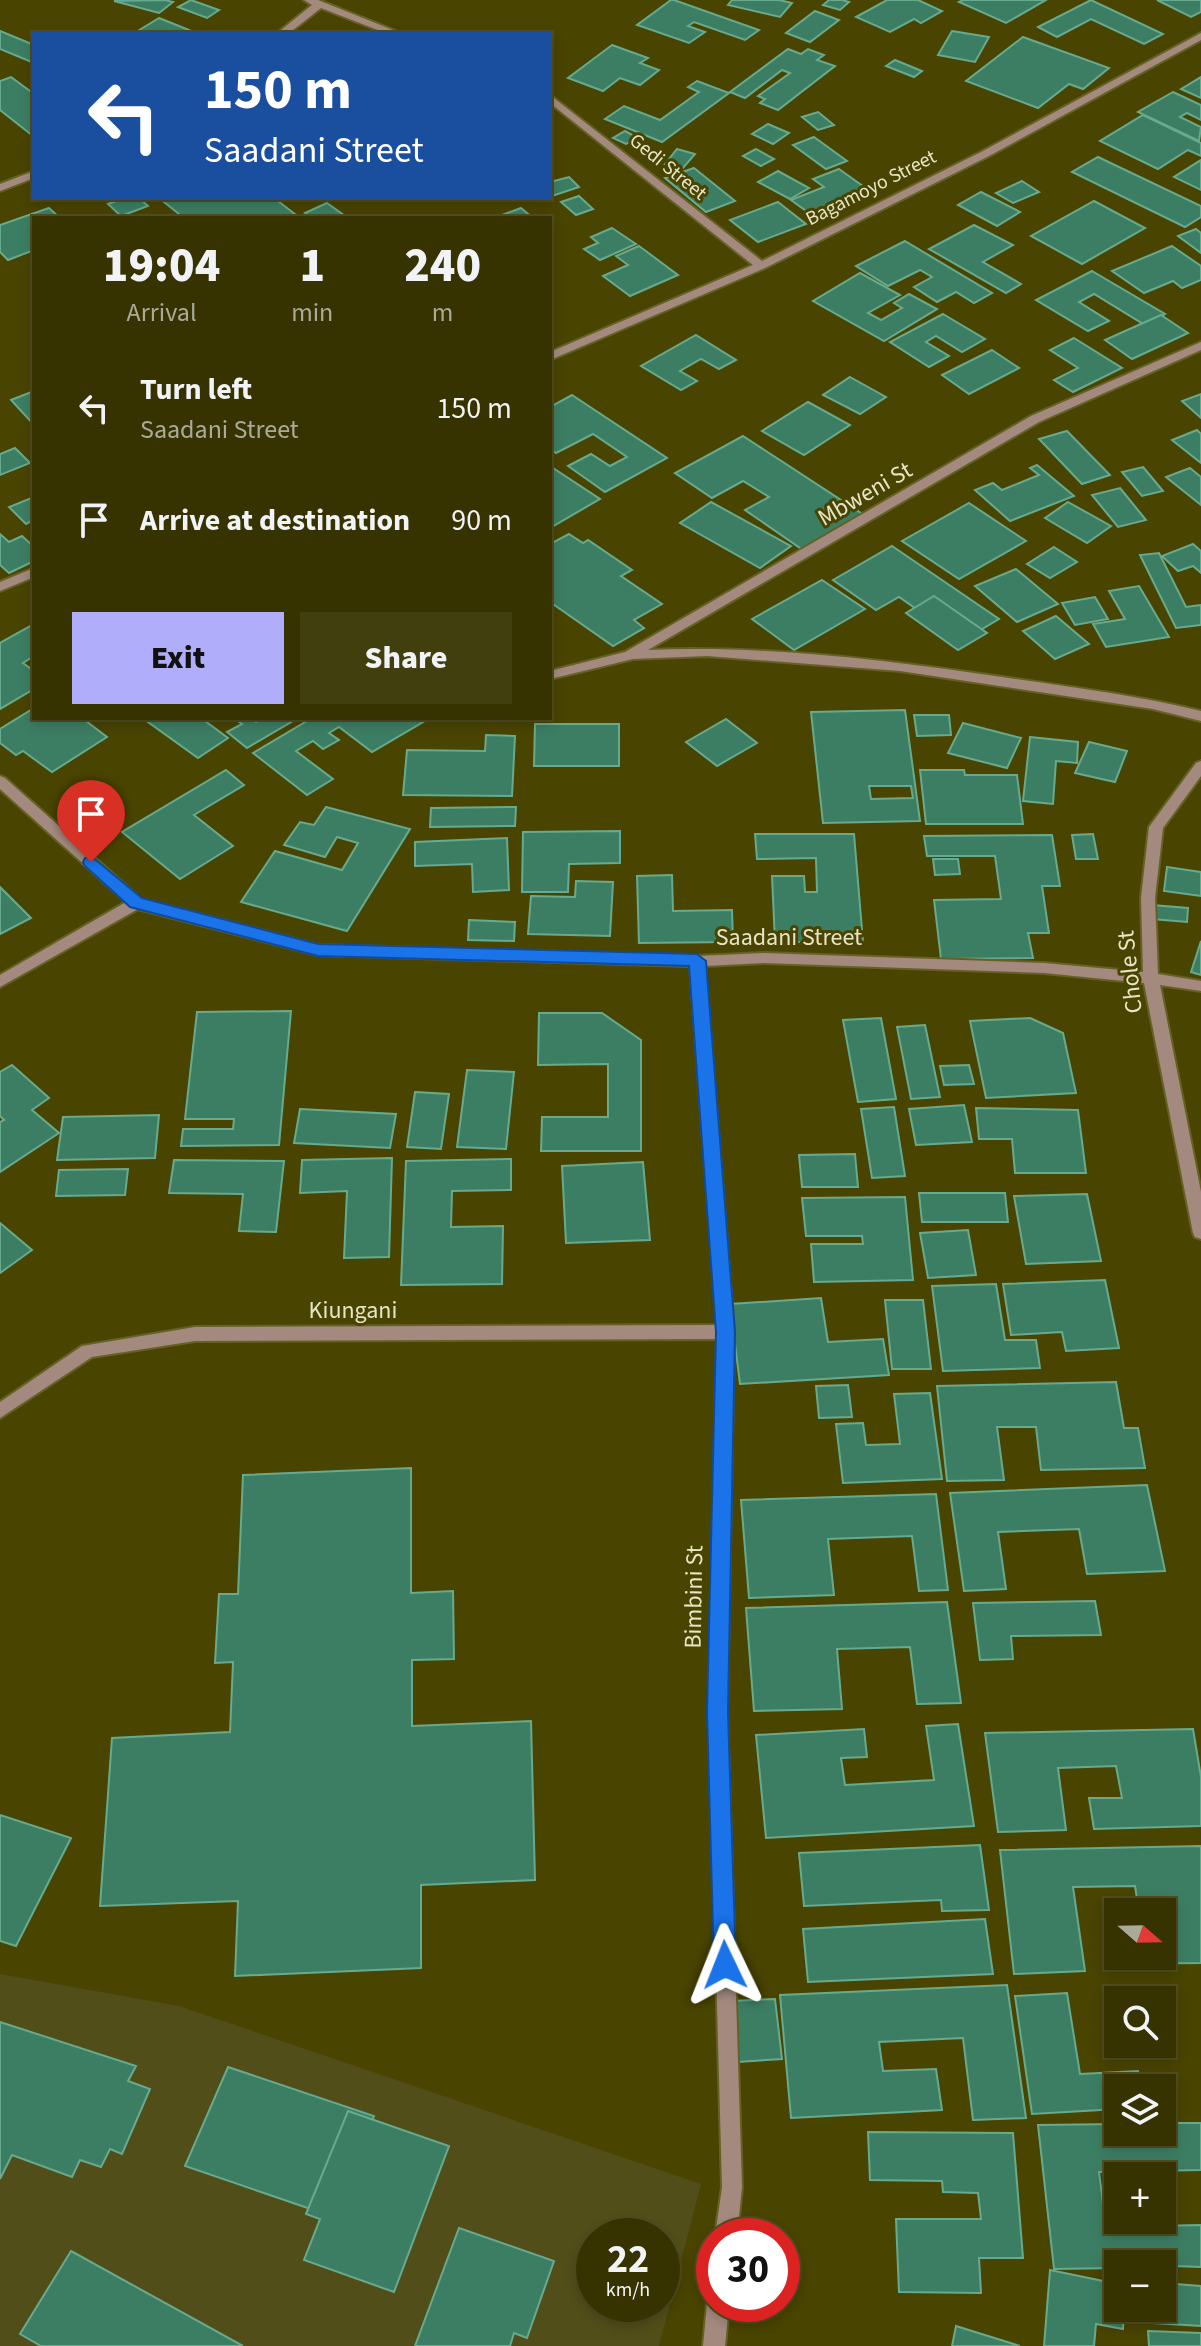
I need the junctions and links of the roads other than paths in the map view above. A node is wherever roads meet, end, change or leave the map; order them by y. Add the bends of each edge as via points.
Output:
1 (314, 2) edge
2 (283, 32) edge
3 (393, 32) edge
4 (1201, 36) edge
5 (552, 100) edge
6 (32, 175) edge
7 (0, 188) edge
8 (761, 266) junction
9 (1201, 346) edge
10 (552, 355) edge
11 (32, 573) edge
12 (0, 587) edge
13 (630, 655) junction
14 (552, 674) edge
15 (1201, 716) edge
16 (1201, 766) edge
17 (0, 781) edge
18 (136, 903) junction
19 (697, 961) junction
20 (1151, 978) junction
21 (0, 982) edge
22 (1201, 986) edge
23 (1201, 1233) edge
24 (726, 1332) junction
25 (0, 1411) edge
26 (728, 2218) edge
27 (716, 2322) edge
28 (714, 2346) edge

1 - 2 street
1 - 3 street
4 - 8 street, Bagamoyo Street via 985,154
5 - 8 street, Gedi Street
6 - 7 street
8 - 10 street, Bagamoyo Street
9 - 13 street, Mbweni St via 1035,419
11 - 12 street
13 - 14 street, Mbweni St
13 - 15 street via 707,652 900,667 1153,704
16 - 20 street, Chole St via 1156,827 1148,898
17 - 18 street, Saadani Street
18 - 19 street, Saadani Street via 318,950
18 - 21 street
19 - 20 street, Saadani Street via 764,958 997,966
19 - 24 street, Bimbini St
20 - 22 street, Saadani Street
20 - 23 street, Chole St
24 - 25 street, Kiungani via 195,1334 88,1351
24 - 26 street, Bimbini St via 718,1712 732,2187
27 - 28 street

